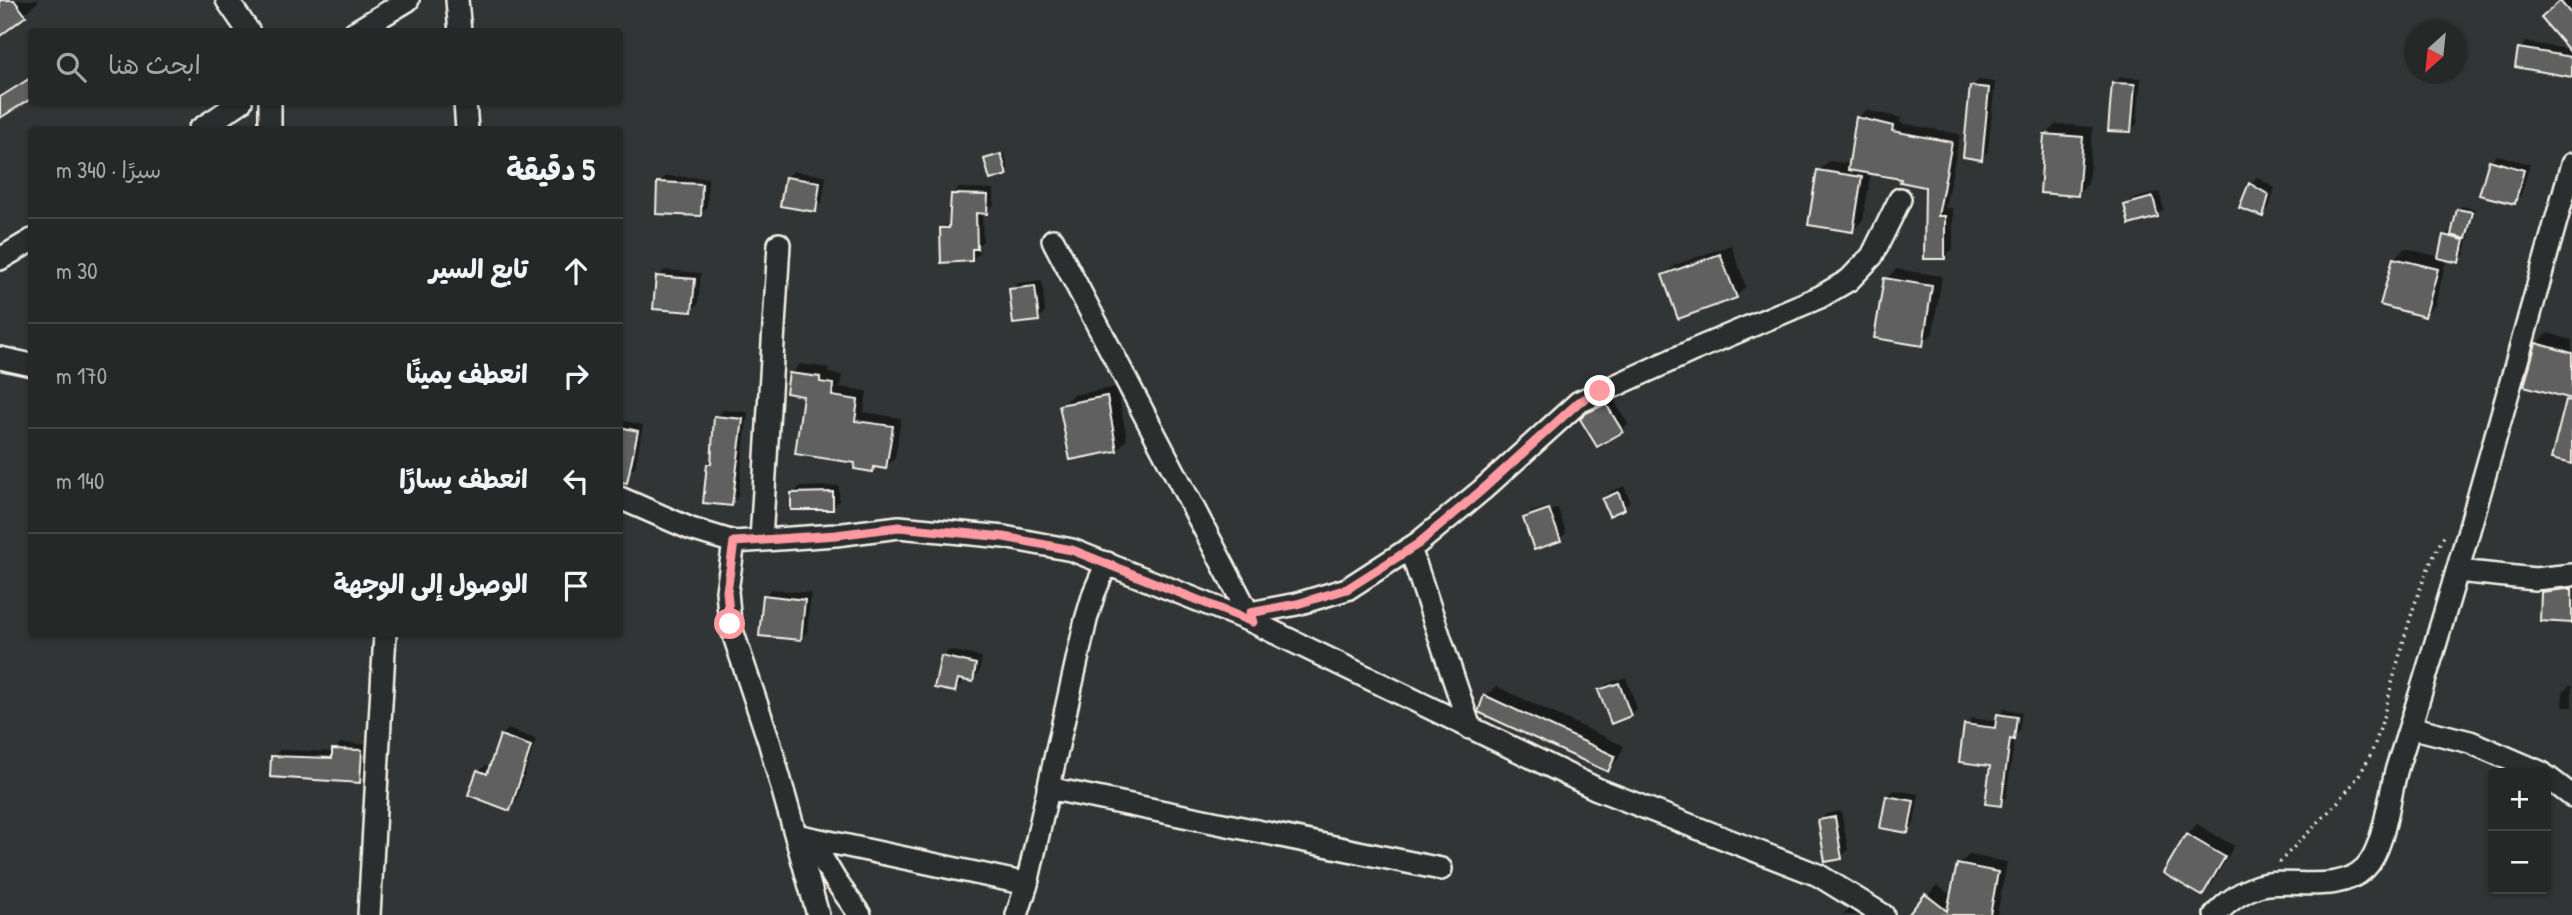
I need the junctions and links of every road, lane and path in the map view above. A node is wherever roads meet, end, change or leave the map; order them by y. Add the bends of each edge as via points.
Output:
1 (227, 0) edge
2 (408, 0) edge
3 (457, 0) edge
4 (246, 28) edge
5 (362, 28) edge
6 (460, 28) edge
7 (236, 105) edge
8 (270, 105) edge
9 (465, 105) edge
10 (205, 126) edge
11 (270, 126) edge
12 (467, 126) edge
13 (2572, 164) edge
14 (1900, 199) dead end
15 (1053, 240) dead end
16 (28, 242) edge
17 (779, 244) dead end
18 (0, 260) edge
19 (0, 358) edge
20 (28, 364) edge
21 (623, 499) edge
22 (2447, 532) dead end
23 (761, 540) junction
24 (734, 542) junction
25 (1410, 548) junction
26 (1107, 563) junction
27 (2458, 571) junction
28 (2572, 575) edge
29 (1251, 617) junction
30 (384, 637) edge
31 (2410, 727) junction
32 (1470, 728) junction
33 (2528, 768) edge
34 (2551, 780) edge
35 (1048, 788) junction
36 (2572, 796) edge
37 (803, 836) junction
38 (1441, 869) dead end
39 (1027, 884) junction
40 (2259, 886) junction
41 (369, 915) edge
42 (818, 915) edge
43 (860, 915) edge
44 (1017, 915) edge
45 (1883, 915) edge
46 (2215, 915) edge

1 - 4 street
2 - 5 street
3 - 6 street
7 - 10 street
8 - 11 street
9 - 12 street
13 - 27 street
14 - 25 street via 1872,256 1849,280 1820,297 1579,402
15 - 29 street
16 - 18 street
17 - 23 street
19 - 20 street
21 - 24 street
22 - 40 path via 2406,633 2370,756 2349,792
23 - 24 street
23 - 26 street via 899,527 1004,537 1072,550
24 - 37 street via 727,591 730,624
25 - 29 street via 1347,589
25 - 32 street
26 - 29 street
26 - 35 street via 1086,620
27 - 28 street via 2535,579
27 - 31 street
29 - 32 street
30 - 41 street
31 - 33 street via 2470,742
31 - 40 street via 2378,847 2365,867 2340,882
32 - 45 street via 1597,789 1818,875
34 - 36 street
35 - 38 street
35 - 39 street
37 - 39 street
37 - 42 street
37 - 43 street
39 - 44 street
40 - 46 street via 2229,900

